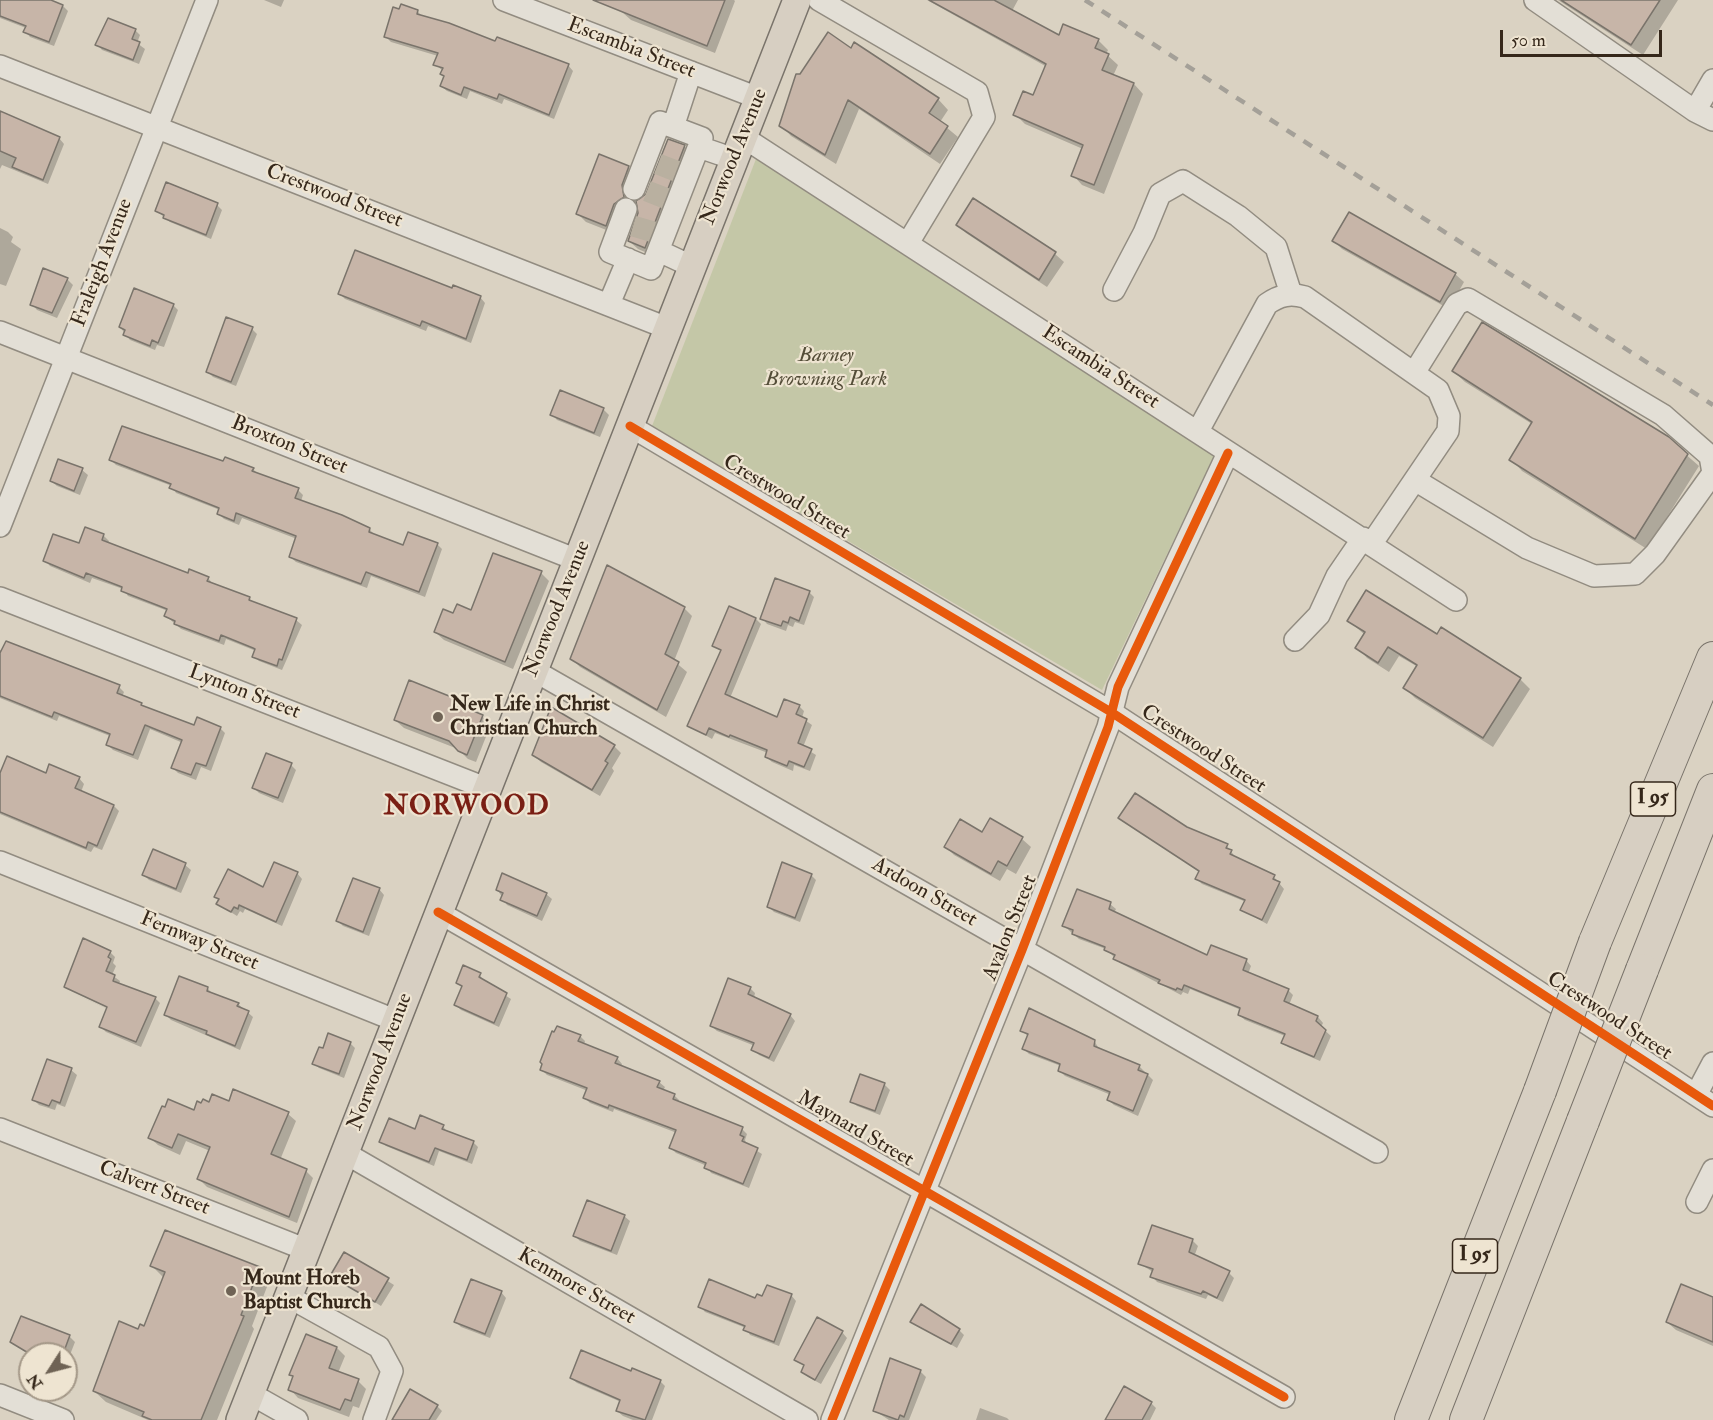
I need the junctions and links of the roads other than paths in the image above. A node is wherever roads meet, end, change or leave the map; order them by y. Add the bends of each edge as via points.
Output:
1 (207, 0) edge
2 (504, 0) edge
3 (797, 0) edge
4 (819, 0) edge
5 (1535, 0) edge
6 (0, 66) edge
7 (691, 72) junction
8 (1713, 80) edge
9 (758, 98) junction
10 (1704, 116) edge
11 (156, 127) junction
12 (673, 127) junction
13 (699, 147) junction
14 (738, 148) junction
15 (638, 189) dead end
16 (627, 219) dead end
17 (660, 240) junction
18 (908, 243) junction
19 (628, 259) junction
20 (691, 266) junction
21 (1113, 290) dead end
22 (1291, 294) junction
23 (609, 304) junction
24 (667, 328) junction
25 (0, 332) edge
26 (66, 358) junction
27 (1414, 373) junction
28 (630, 426) junction
29 (1198, 431) junction
30 (1228, 453) junction
31 (1415, 480) junction
32 (0, 526) edge
33 (1367, 541) junction
34 (577, 560) junction
35 (0, 598) edge
36 (1456, 600) dead end
37 (1295, 640) dead end
38 (1713, 658) edge
39 (534, 670) junction
40 (1111, 712) junction
41 (488, 789) junction
42 (1713, 790) edge
43 (0, 862) edge
44 (438, 912) junction
45 (1022, 950) junction
46 (397, 1021) junction
47 (1713, 1063) edge
48 (1704, 1100) edge
49 (0, 1129) edge
50 (1377, 1152) dead end
51 (345, 1153) junction
52 (1713, 1170) edge
53 (924, 1191) junction
54 (1697, 1202) dead end
55 (308, 1250) junction
56 (289, 1296) junction
57 (251, 1394) junction
58 (0, 1395) edge
59 (1284, 1397) dead end
60 (63, 1420) edge
61 (240, 1420) edge
62 (297, 1420) edge
63 (374, 1420) edge
64 (807, 1420) edge
65 (832, 1420) edge
66 (1411, 1420) edge
67 (1466, 1420) edge

1 - 11 street, Fraleigh Avenue
2 - 7 street, Escambia Street
3 - 9 main road, Norwood Avenue
4 - 18 street via 977,92 984,117
5 - 10 street
6 - 11 street, Crestwood Street
7 - 9 street, Escambia Street
7 - 12 street
8 - 10 street
9 - 14 main road, Norwood Avenue
11 - 23 street, Crestwood Street
11 - 26 street, Fraleigh Avenue
12 - 13 street via 702,138
12 - 15 street via 660,122 652,162
13 - 14 street, Escambia Street
13 - 17 street via 684,175
14 - 18 street, Escambia Street
14 - 20 main road, Norwood Avenue
16 - 19 street via 610,252
17 - 19 street via 651,269
17 - 20 street
18 - 29 street, Escambia Street
19 - 23 street
20 - 24 main road, Norwood Avenue
21 - 22 street via 1160,194 1183,182 1238,216 1276,247
22 - 27 street via 1305,297
22 - 29 street via 1268,304
23 - 24 street, Crestwood Street
24 - 28 main road, Norwood Avenue
25 - 26 street, Broxton Street
26 - 32 street, Fraleigh Avenue
26 - 34 street, Broxton Street
27 - 31 street via 1438,390 1449,416 1448,432
27 - 31 street via 1457,304 1468,299 1663,415 1710,456 1713,472 1655,554 1635,574 1594,576 1527,548
28 - 34 main road, Norwood Avenue
28 - 40 street, Crestwood Street
29 - 30 street, Escambia Street
30 - 33 street, Escambia Street
30 - 40 street, Avalon Street via 1118,687
31 - 33 street
33 - 36 street, Escambia Street
33 - 37 street via 1337,576 1319,615
34 - 39 main road, Norwood Avenue
35 - 41 street, Lynton Street
38 - 66 highway, I 95, bridge via 1596,942
39 - 41 main road, Norwood Avenue
39 - 45 street, Ardoon Street
40 - 45 street, Avalon Street
40 - 48 street, Crestwood Street
41 - 44 main road, Norwood Avenue
42 - 67 highway, I 95, bridge
43 - 46 street, Fernway Street
44 - 46 main road, Norwood Avenue
44 - 53 street, Maynard Street
45 - 50 street, Ardoon Street
45 - 53 street, Avalon Street
46 - 51 main road, Norwood Avenue
47 - 48 street
49 - 55 street, Calvert Street
51 - 55 main road, Norwood Avenue
51 - 64 street, Kenmore Street
52 - 54 street
53 - 59 street, Maynard Street
53 - 65 street, Avalon Street
55 - 56 main road, Norwood Avenue
56 - 57 main road, Norwood Avenue
56 - 63 street via 380,1347 392,1371
57 - 61 main road, Norwood Avenue
57 - 62 street
58 - 60 street

